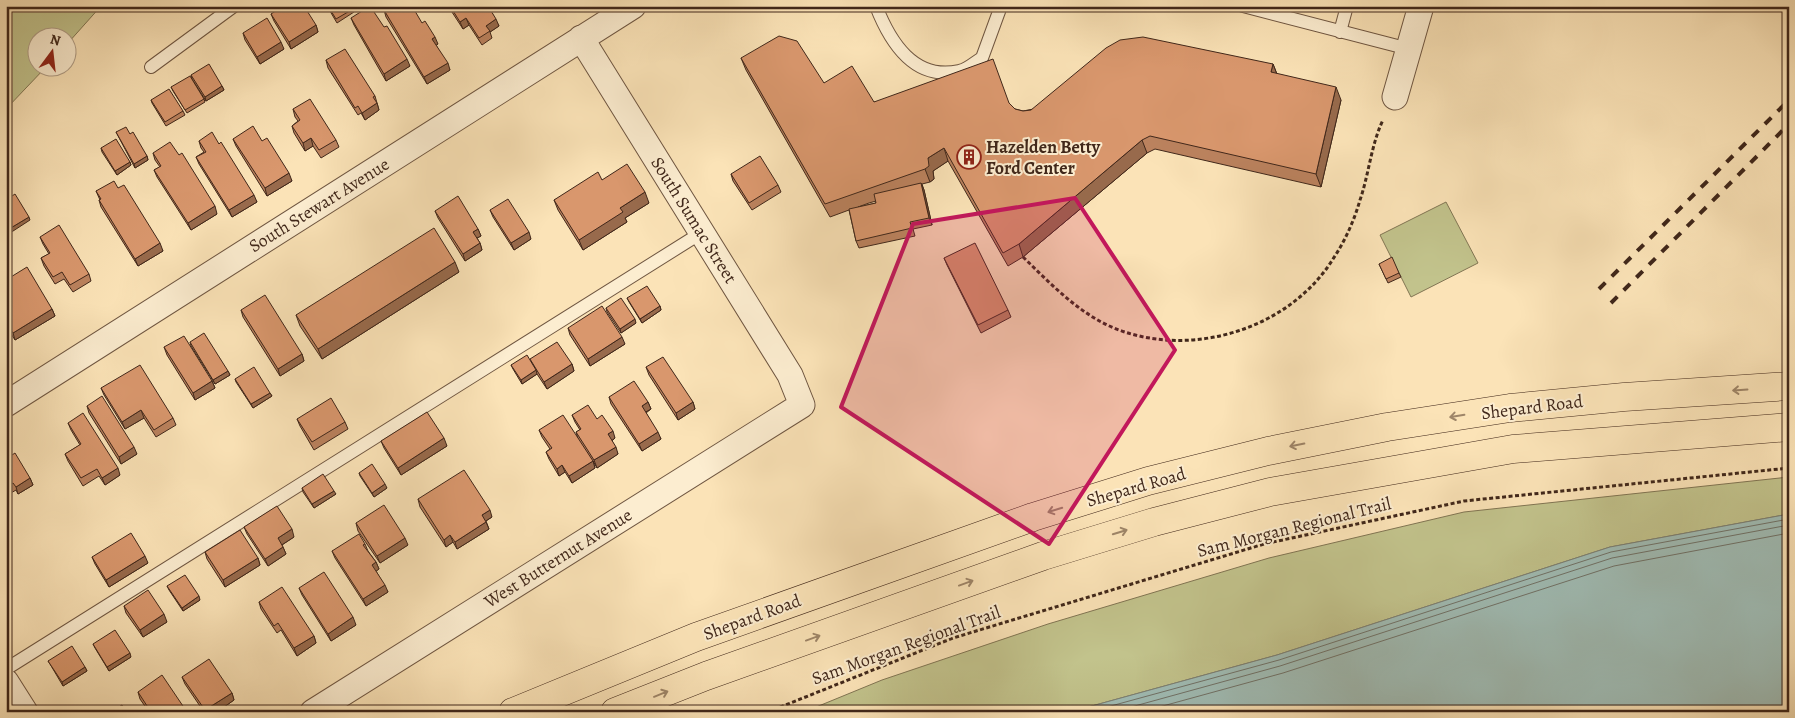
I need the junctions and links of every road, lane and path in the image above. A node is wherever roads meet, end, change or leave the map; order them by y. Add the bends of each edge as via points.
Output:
1 (234, 6) edge
2 (633, 6) edge
3 (876, 6) edge
4 (1001, 6) edge
5 (1243, 6) edge
6 (1347, 6) edge
7 (1421, 6) edge
8 (1340, 32) junction
9 (581, 38) junction
10 (1409, 49) junction
11 (151, 67) dead end
12 (1395, 98) joint
13 (702, 233) junction
14 (1023, 257) edge
15 (1789, 386) edge
16 (6, 404) edge
17 (802, 405) joint
18 (1789, 427) edge
19 (1789, 468) edge
20 (6, 669) edge
21 (6, 682) edge
22 (26, 712) edge
23 (314, 712) edge
24 (513, 712) edge
25 (615, 712) edge
26 (768, 712) edge

1 - 11 lane
2 - 9 street, South Stewart Avenue
3 - 4 lane via 884,28 907,58 930,72 960,71 982,58
5 - 8 lane
6 - 8 lane
7 - 10 street
8 - 10 lane
9 - 13 street, South Sumac Street
9 - 16 street, South Stewart Avenue
10 - 12 street
12 - 14 path via 1382,122 1347,235 1333,260 1299,298 1268,319 1226,336 1191,342 1145,337 1119,330 1086,314
13 - 17 street, South Sumac Street via 790,375
13 - 20 lane
15 -> 24 highway, Shepard Road via 1510,408 1268,450 1033,517 696,637
17 - 23 street, West Butternut Avenue
25 -> 18 highway via 706,676 1043,556 1154,522 1270,492 1513,449
19 - 26 path, Sam Morgan Regional Trail via 1464,501 1264,544 953,638
21 - 22 street

